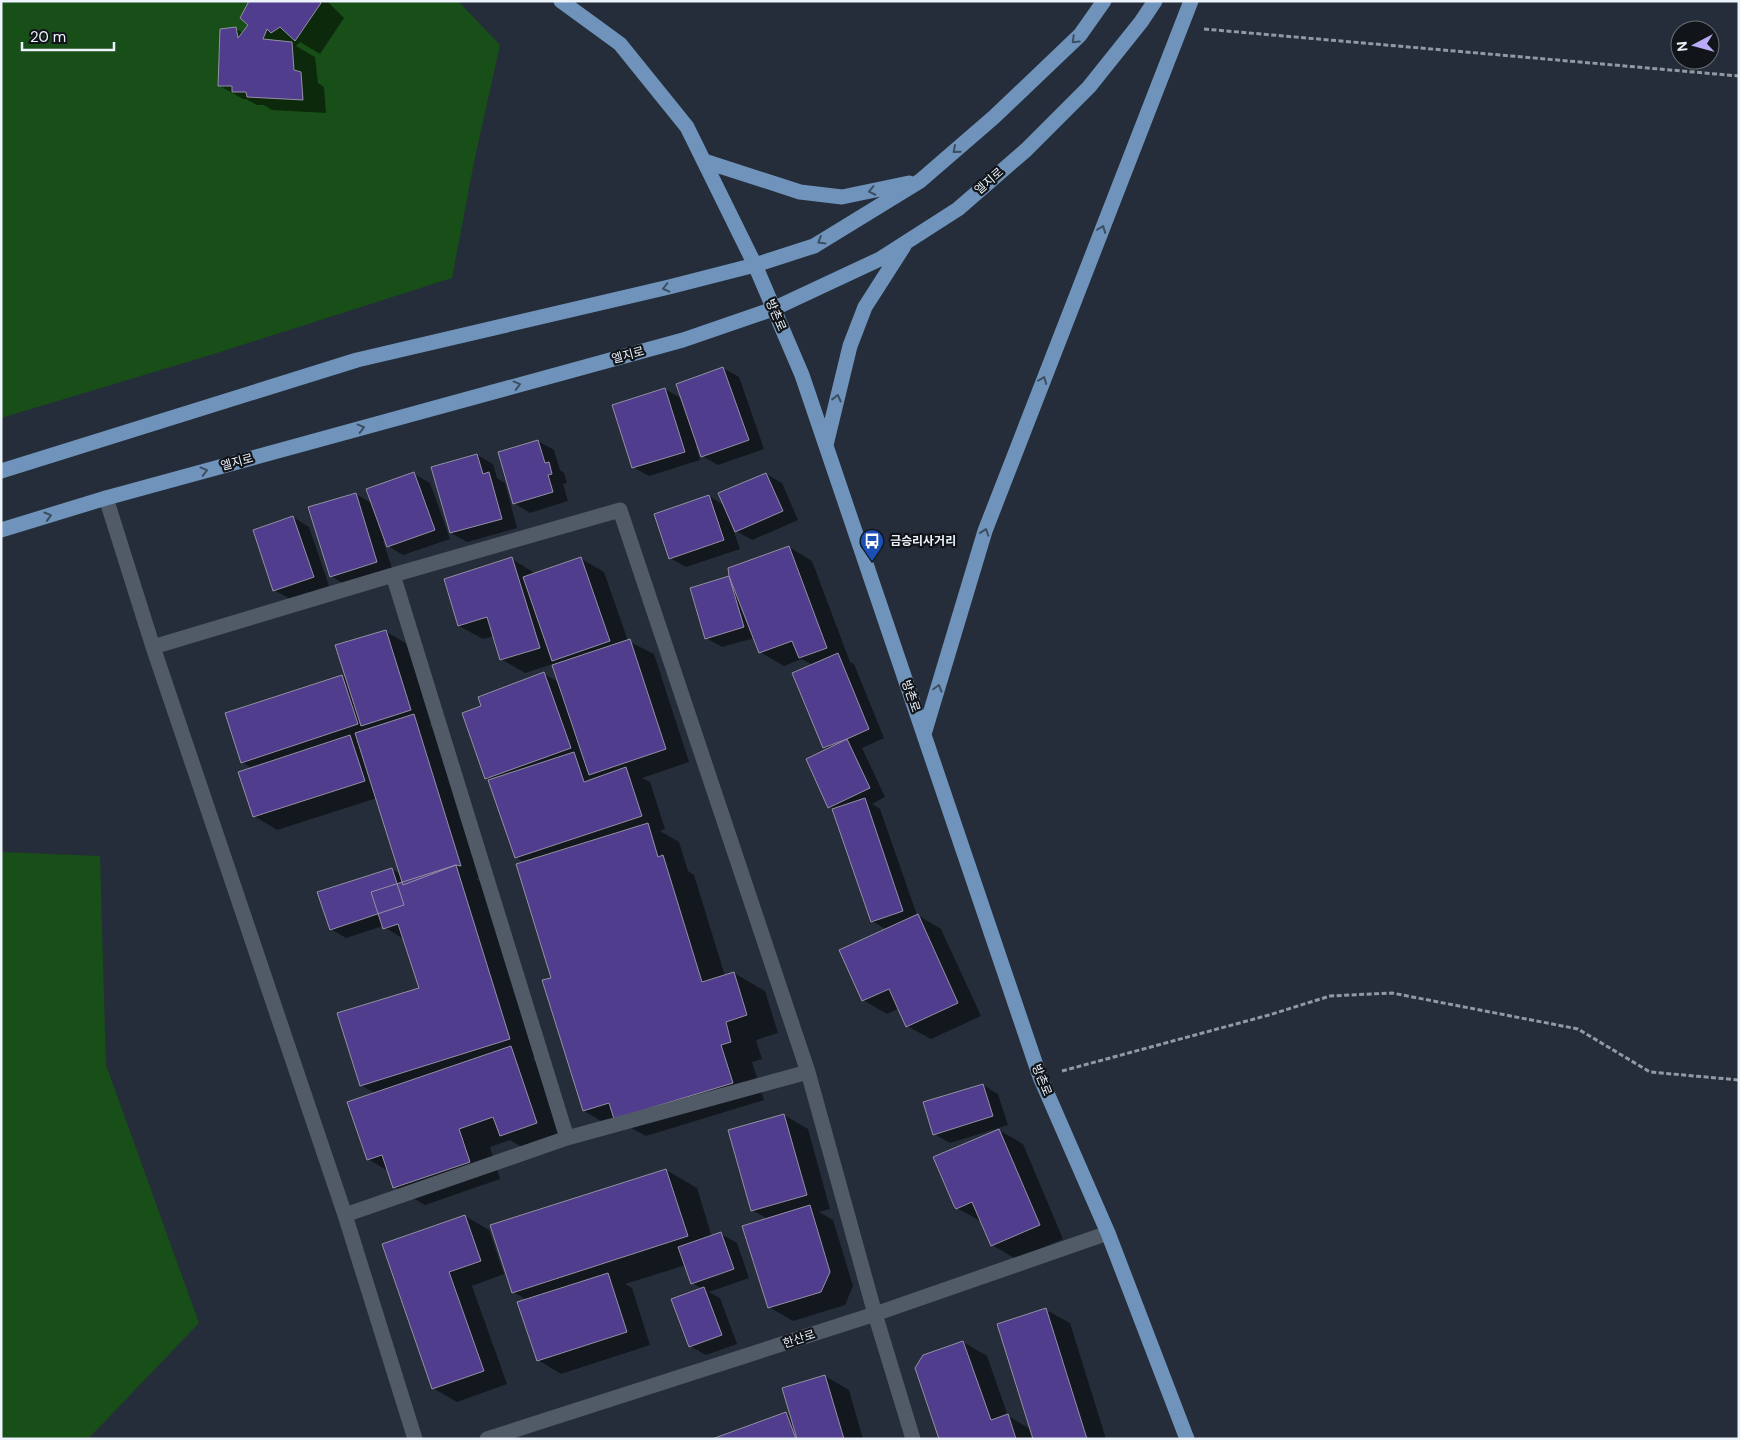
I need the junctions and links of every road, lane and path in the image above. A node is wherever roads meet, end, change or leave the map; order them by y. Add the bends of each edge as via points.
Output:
1 (561, 1) edge
2 (1104, 1) edge
3 (1155, 1) edge
4 (1191, 1) edge
5 (1181, 27) junction
6 (1739, 76) edge
7 (704, 162) junction
8 (920, 181) junction
9 (907, 242) junction
10 (755, 265) junction
11 (773, 309) junction
12 (826, 445) junction
13 (1, 471) edge
14 (106, 498) junction
15 (1, 530) edge
16 (393, 575) junction
17 (153, 647) junction
18 (924, 734) junction
19 (808, 1072) junction
20 (1040, 1077) junction
21 (1739, 1080) edge
22 (567, 1138) junction
23 (345, 1215) junction
24 (1108, 1233) junction
25 (875, 1314) junction
26 (415, 1439) edge
27 (487, 1439) edge
28 (913, 1439) edge
29 (1187, 1439) edge

1 - 7 main road, 방촌로 via 620,44 687,126
2 -> 8 main road via 1080,35 994,117
3 - 9 main road, 엘지로 via 1089,87 1026,150 958,209
4 - 5 main road
5 - 6 path
18 -> 5 main road via 985,531
8 -> 7 main road via 842,197 800,192
7 - 10 main road, 방촌로
8 -> 10 main road via 814,246
9 - 11 main road, 엘지로 via 880,259
12 -> 9 main road via 850,346 865,306
10 - 11 main road, 방촌로
10 -> 13 main road via 357,360
11 - 12 main road, 방촌로 via 802,375
14 -> 11 main road, 엘지로 via 683,340
12 - 18 main road, 방촌로
15 -> 14 main road, 엘지로
14 - 17 street
16 - 17 street
16 - 19 street via 620,510
16 - 22 street
17 - 23 street
18 - 20 main road, 방촌로
19 - 22 street
19 - 25 street
20 - 21 path via 1330,996 1392,992 1578,1029 1650,1072
20 - 24 main road, 방촌로
22 - 23 street
23 - 26 street
24 - 25 street, 한산로
24 - 29 main road, 방촌로
25 - 27 street, 한산로
25 - 28 street

